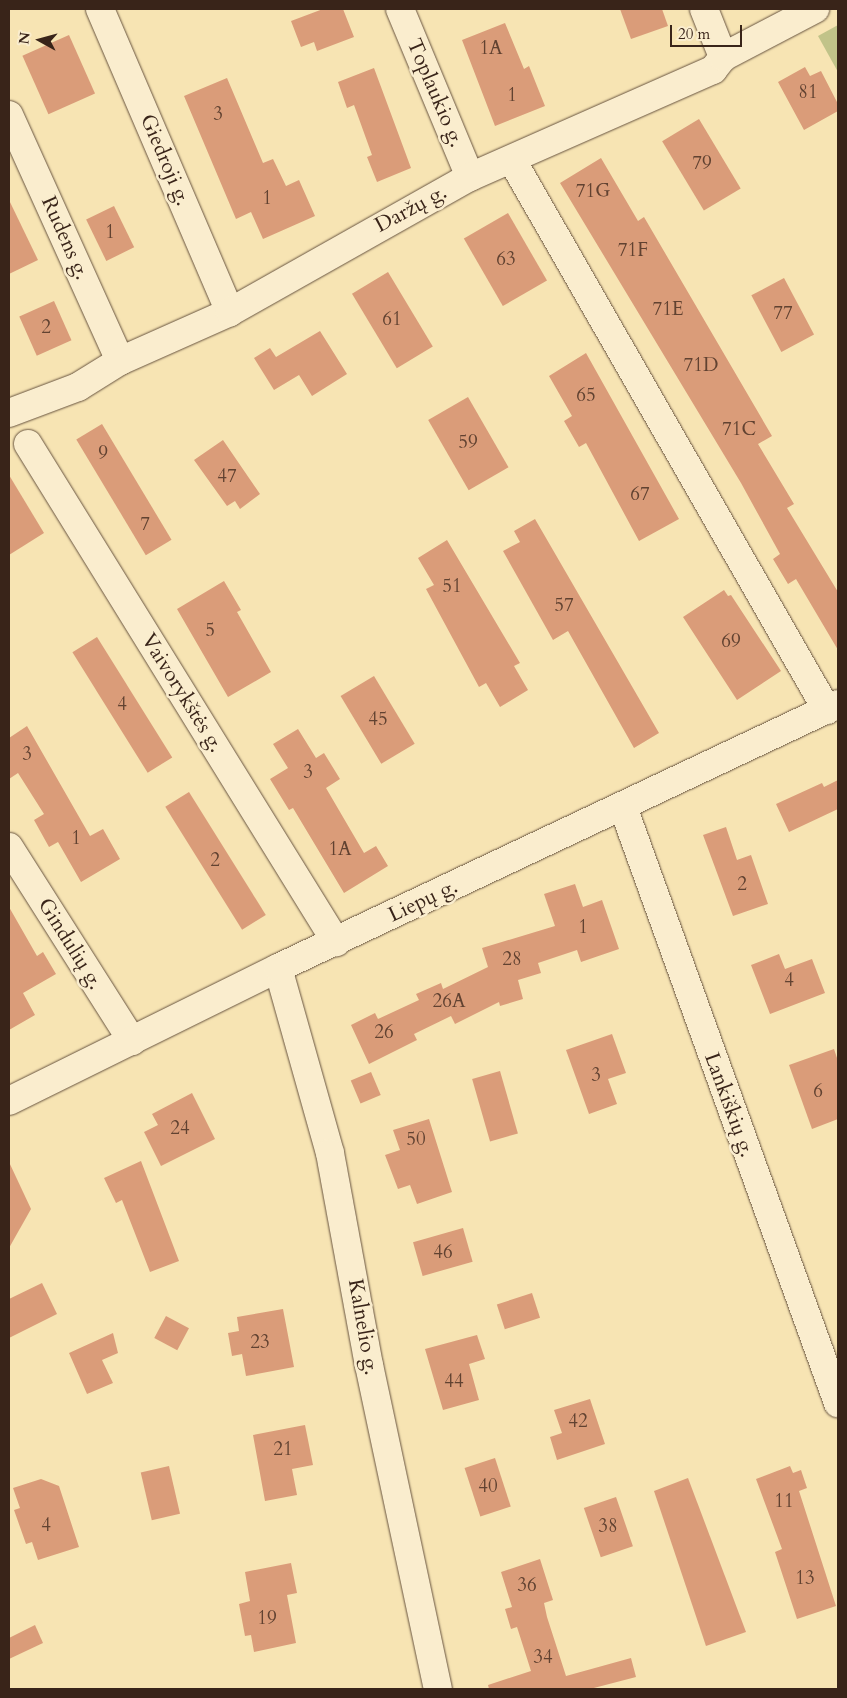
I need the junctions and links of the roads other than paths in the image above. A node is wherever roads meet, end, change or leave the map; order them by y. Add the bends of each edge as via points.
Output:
1 (100, 9) edge
2 (400, 9) edge
3 (704, 9) edge
4 (815, 9) edge
5 (723, 57) junction
6 (9, 115) edge
7 (512, 160) junction
8 (470, 177) junction
9 (230, 312) junction
10 (120, 361) junction
11 (9, 413) edge
12 (28, 444) dead end
13 (832, 707) edge
14 (623, 807) junction
15 (9, 847) edge
16 (336, 942) junction
17 (278, 968) junction
18 (132, 1042) junction
19 (9, 1101) edge
20 (838, 1403) edge
21 (438, 1689) edge

1 - 9 street, Giedroji g.
2 - 8 street, Toplaukio g.
3 - 5 street
4 - 5 street, Daržų g.
5 - 7 street, Daržų g. via 713,70
6 - 10 street, Rudens g.
7 - 8 street, Daržų g.
7 - 13 street
8 - 9 street, Daržų g.
9 - 10 street, Daržų g.
10 - 11 street, Daržų g. via 78,387
12 - 16 street, Vaivorykštės g.
13 - 14 street, Liepų g.
14 - 16 street, Liepų g.
14 - 20 street, Lankiškių g.
15 - 18 street, Gindulių g.
16 - 17 street, Liepų g.
17 - 18 street, Liepų g.
17 - 21 street, Kalnelio g. via 330,1153 369,1365
18 - 19 street, Liepų g.

